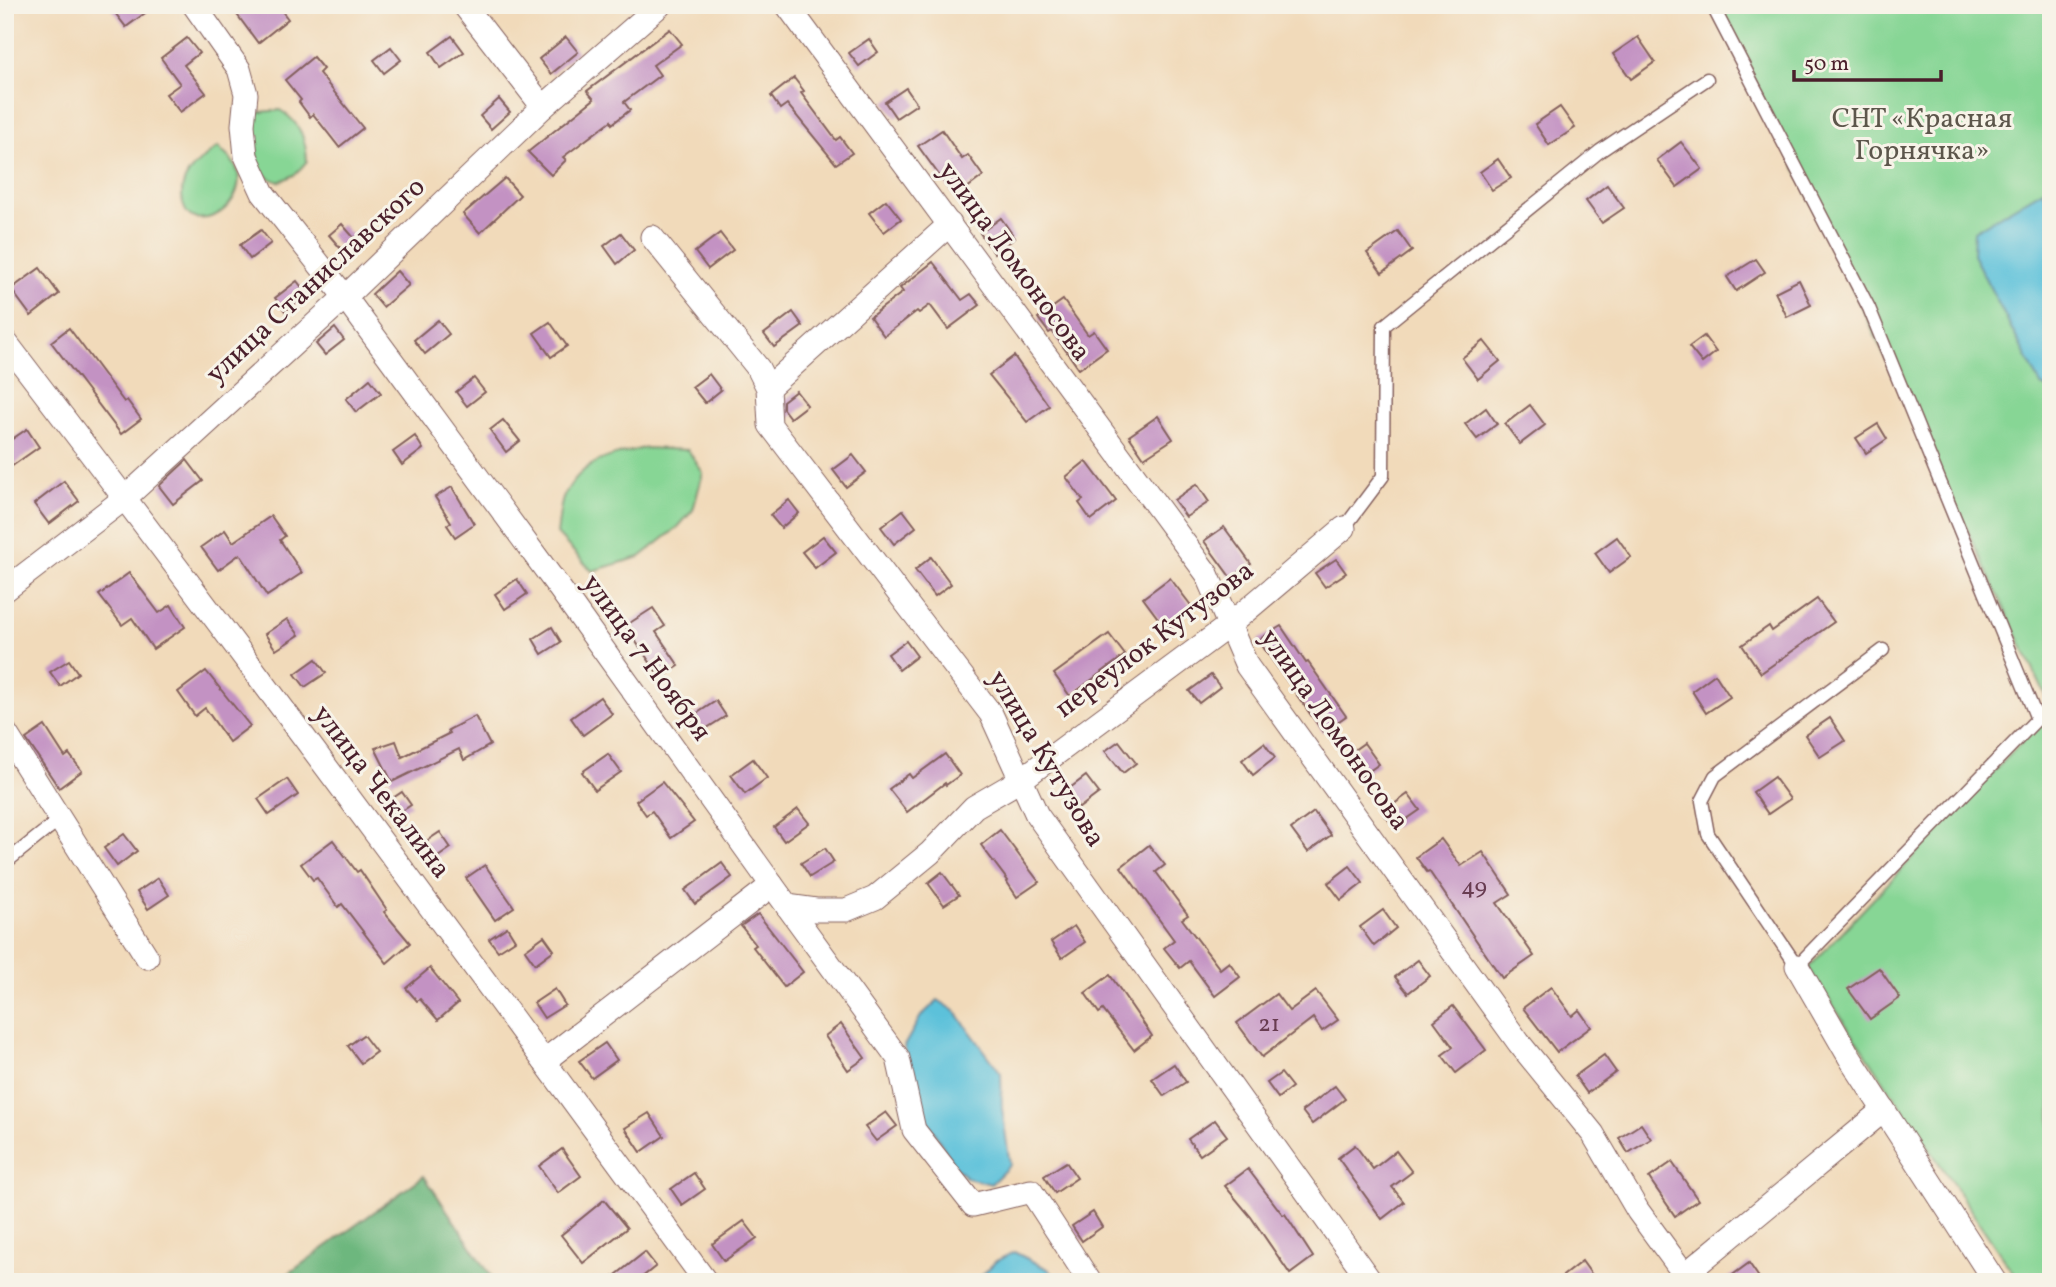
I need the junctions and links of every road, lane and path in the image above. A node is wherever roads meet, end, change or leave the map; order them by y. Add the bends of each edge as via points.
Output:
1 (194, 5) edge
2 (464, 5) edge
3 (660, 5) edge
4 (787, 5) edge
5 (1712, 5) edge
6 (1707, 79) dead end
7 (543, 107) junction
8 (950, 224) junction
9 (652, 237) dead end
10 (345, 297) junction
11 (5, 341) edge
12 (768, 388) junction
13 (125, 498) junction
14 (1345, 528) joint
15 (5, 590) edge
16 (1228, 626) junction
17 (1883, 650) dead end
18 (2051, 706) edge
19 (2037, 719) junction
20 (5, 732) edge
21 (1021, 779) junction
22 (60, 820) junction
23 (5, 863) edge
24 (772, 885) junction
25 (787, 906) junction
26 (147, 957) dead end
27 (1797, 966) junction
28 (544, 1061) junction
29 (1884, 1110) junction
30 (1683, 1279) edge
31 (706, 1282) edge
32 (1090, 1282) edge
33 (1371, 1282) edge
34 (1995, 1282) edge

1 - 10 street, улица 7 Ноября via 239,69 246,94 246,156 263,192
2 - 7 street
3 - 7 street, улица Станиславского
4 - 8 street, улица Ломоносова
5 - 19 lane via 1869,308
6 - 14 lane via 1600,150 1384,326 1383,475
7 - 10 street, улица Станиславского
8 - 12 street
8 - 16 street, улица Ломоносова via 1207,574
9 - 12 street, улица Кутузова via 758,368
10 - 13 street, улица Станиславского
10 - 24 street, улица 7 Ноября
11 - 13 street, улица Чекалина
12 - 21 street, улица Кутузова via 770,425 991,714
13 - 15 street, улица Станиславского
13 - 28 street, улица Чекалина
14 - 16 street, переулок Кутузова
16 - 21 street, переулок Кутузова
16 - 30 street, улица Ломоносова via 1247,666 1519,1043 1593,1134
17 - 27 lane via 1714,776 1702,801 1708,834
18 - 19 lane
19 - 27 lane
20 - 22 street
21 - 25 street, переулок Кутузова via 974,807 930,853 875,898 846,909
21 - 33 street, улица Кутузова via 1037,815
22 - 23 lane
22 - 26 street
24 - 25 street, улица 7 Ноября
24 - 28 street
25 - 32 street, улица 7 Ноября via 898,1058 914,1130 973,1205 1031,1191
27 - 29 street
28 - 31 street, улица Чекалина
29 - 30 street
29 - 34 street

